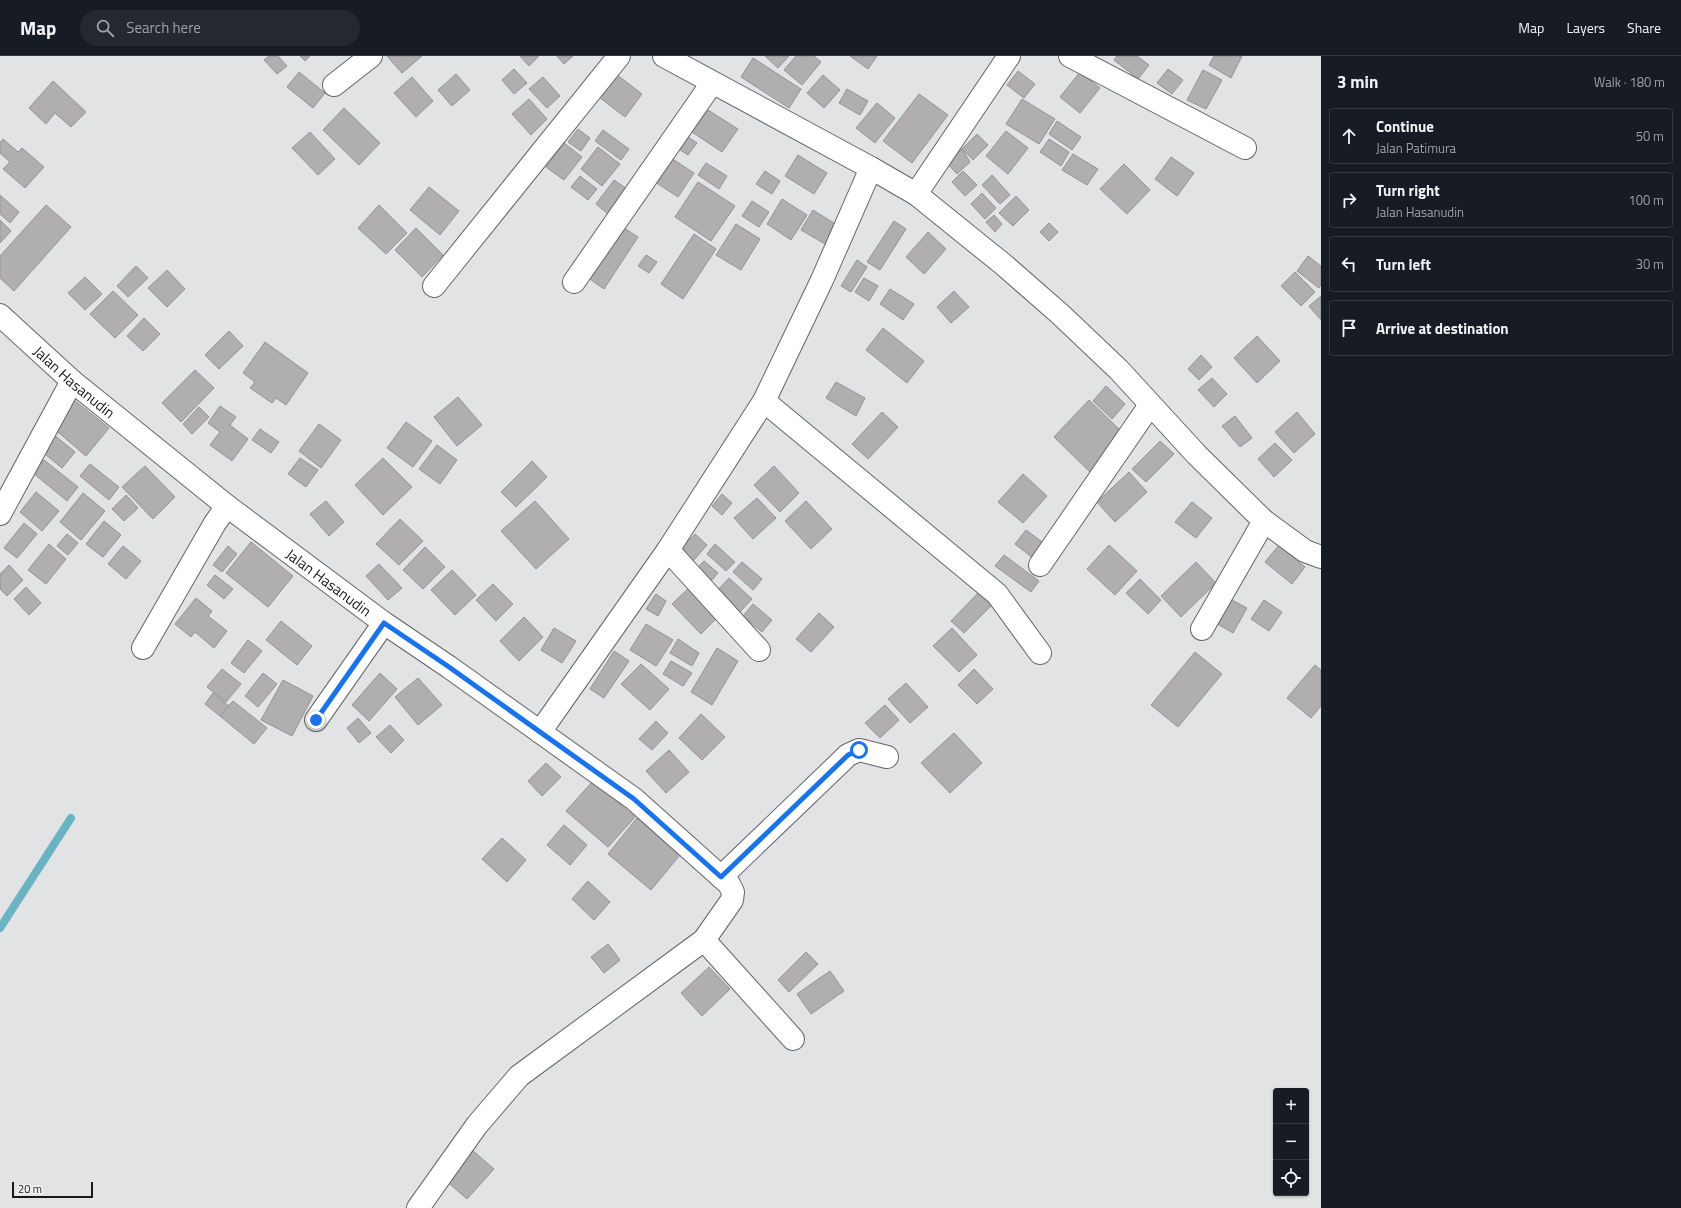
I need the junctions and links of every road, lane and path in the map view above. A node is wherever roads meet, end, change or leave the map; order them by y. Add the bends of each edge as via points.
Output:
1 (371, 56) edge
2 (619, 56) edge
3 (664, 56) edge
4 (1009, 56) edge
5 (1070, 56) edge
6 (712, 83) junction
7 (334, 86) dead end
8 (1245, 148) dead end
9 (871, 168) junction
10 (916, 194) junction
11 (574, 282) dead end
12 (434, 286) dead end
13 (0, 315) edge
14 (72, 381) junction
15 (764, 400) junction
16 (1150, 406) junction
17 (227, 506) junction
18 (0, 514) edge
19 (1264, 521) junction
20 (668, 550) junction
21 (1321, 557) edge
22 (1040, 565) dead end
23 (384, 623) junction
24 (1202, 629) dead end
25 (143, 648) dead end
26 (759, 650) dead end
27 (1040, 653) dead end
28 (316, 720) dead end
29 (540, 732) junction
30 (888, 757) dead end
31 (721, 877) junction
32 (704, 940) junction
33 (793, 1039) dead end
34 (418, 1208) edge

1 - 7 street
2 - 12 street
3 - 6 street
4 - 10 street
5 - 8 street
6 - 9 street
6 - 11 street
9 - 10 street
9 - 15 street via 822,280
10 - 16 street via 1060,314 1119,370
13 - 14 street, Jalan Hasanudin
14 - 17 street, Jalan Hasanudin
14 - 18 street
15 - 20 street
15 - 27 street via 997,594
16 - 19 street
16 - 22 street
17 - 23 street, Jalan Hasanudin
17 - 25 street
19 - 21 street via 1305,551
19 - 24 street
20 - 26 street
20 - 29 street
23 - 28 street
23 - 29 street, Jalan Hasanudin
29 - 31 street, Jalan Hasanudin via 634,799
30 - 31 street via 859,750 848,755
31 - 32 street, Jalan Hasanudin via 733,892 732,900
32 - 33 street
32 - 34 street via 519,1076 477,1125

